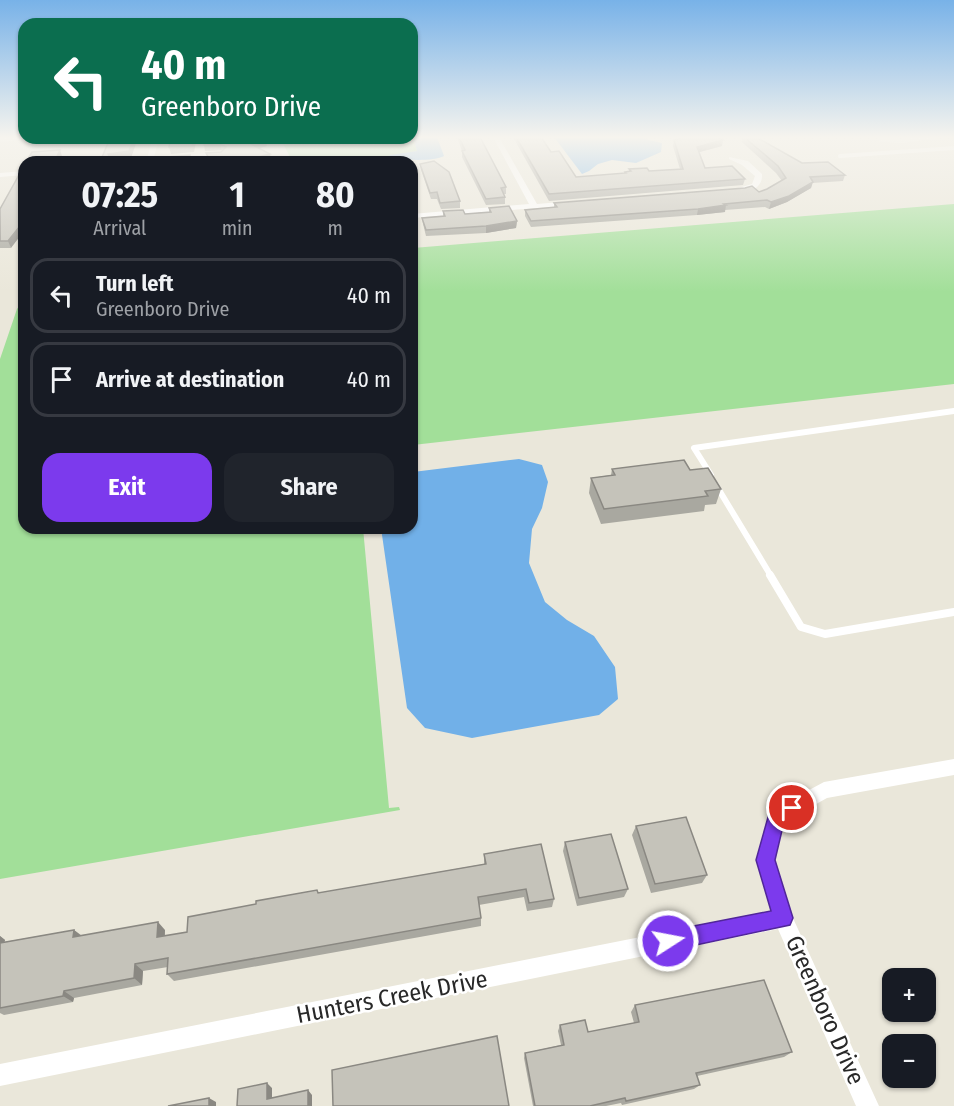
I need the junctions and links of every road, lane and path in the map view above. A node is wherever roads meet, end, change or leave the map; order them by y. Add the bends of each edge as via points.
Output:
1 (524, 189) edge
2 (743, 189) edge
3 (732, 191) edge
4 (580, 203) edge
5 (534, 206) junction
6 (418, 216) edge
7 (954, 411) edge
8 (954, 612) edge
9 (954, 767) edge
10 (783, 918) junction
11 (0, 1075) edge
12 (868, 1106) edge

1 - 5 street
2 - 3 street
4 - 5 street
5 - 6 street
7 - 8 lane via 694,448 801,627 825,634
9 - 10 street, Greenboro Drive via 824,790 776,817 765,860
10 - 11 street, Hunters Creek Drive
10 - 12 street, Greenboro Drive

